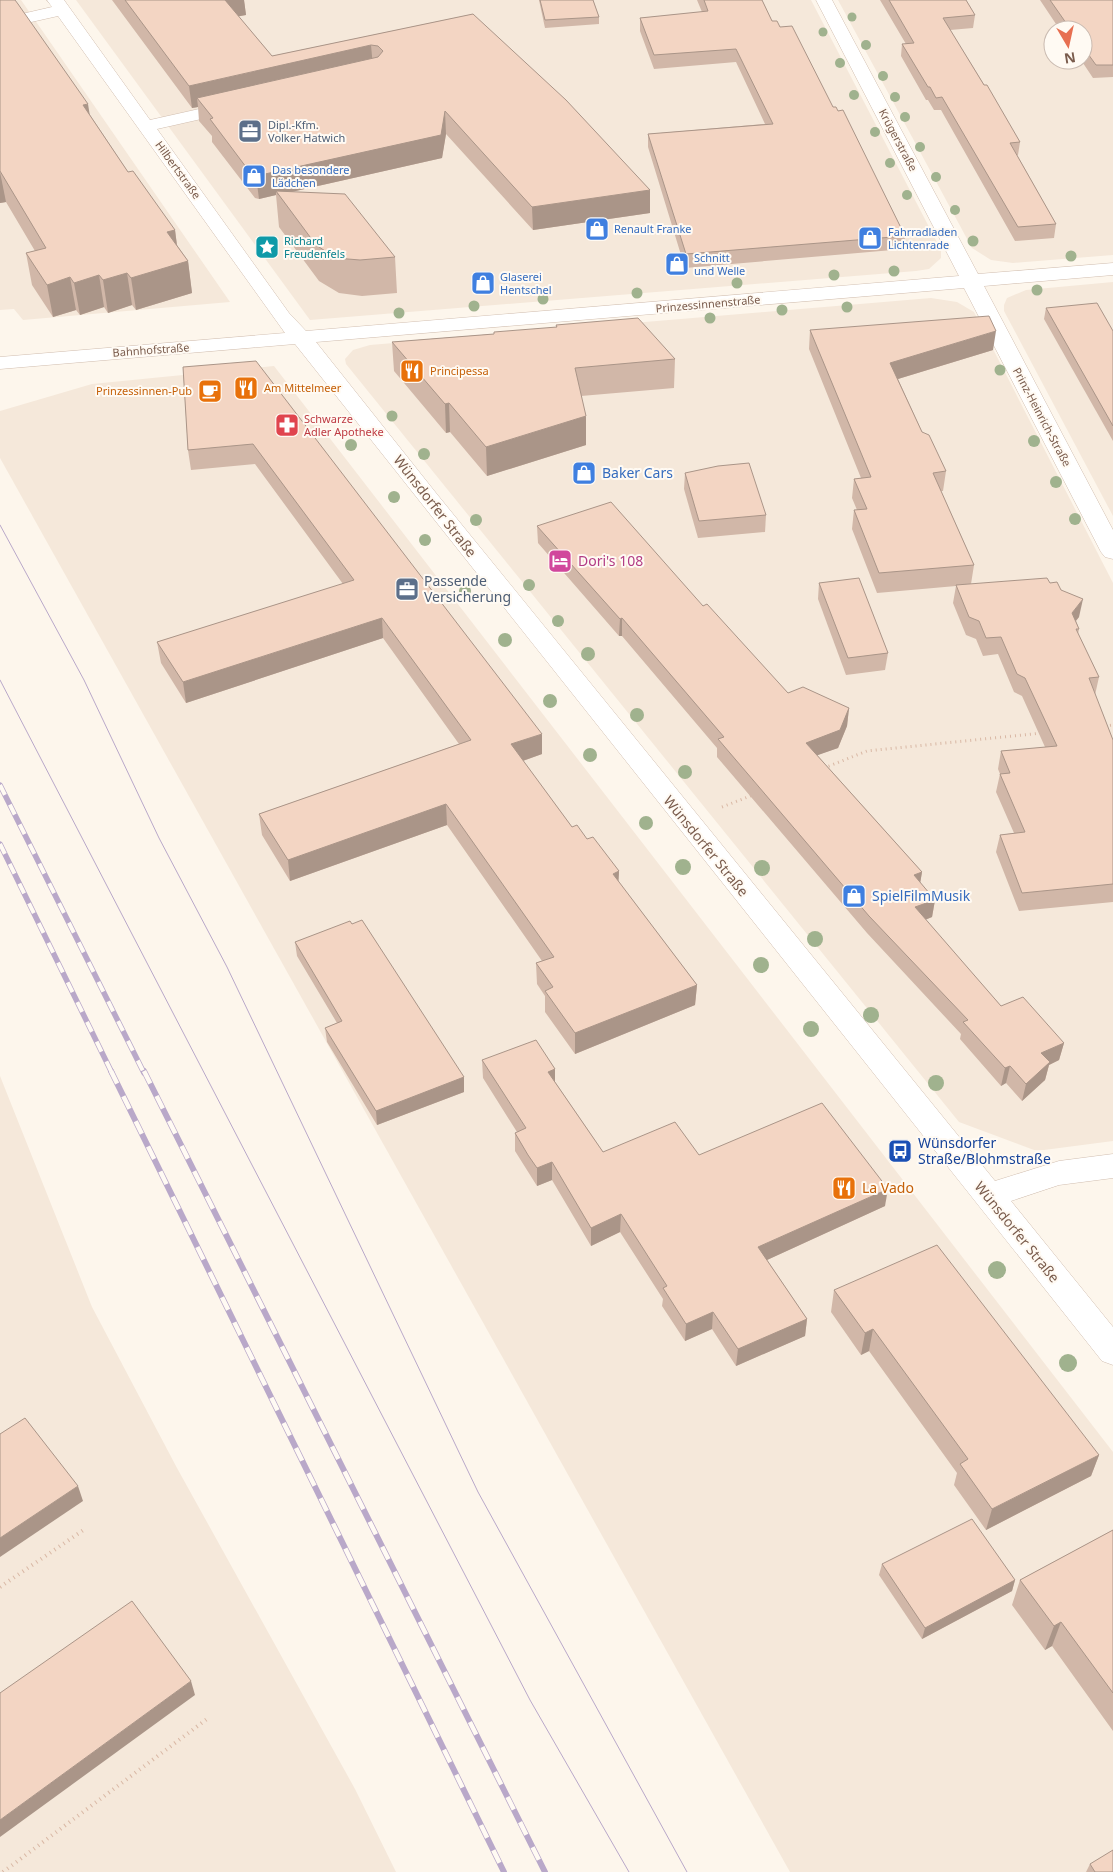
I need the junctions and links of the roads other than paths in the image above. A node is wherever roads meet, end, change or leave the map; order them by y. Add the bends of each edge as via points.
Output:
1 (824, 0) edge
2 (59, 5) edge
3 (0, 24) edge
4 (250, 102) edge
5 (146, 126) junction
6 (1113, 269) edge
7 (972, 281) junction
8 (302, 339) junction
9 (0, 363) edge
10 (1113, 552) edge
11 (1113, 1166) edge
12 (988, 1196) junction
13 (1113, 1351) edge

1 - 7 street, Krügerstraße
2 - 3 street
2 - 5 street, Hilbertstraße
4 - 5 street
5 - 8 street, Hilbertstraße via 282,317
6 - 7 street, Prinzessinnenstraße
7 - 8 street, Prinzessinnenstraße
7 - 10 street, Prinz-Heinrich-Straße
8 - 9 street, Bahnhofstraße
8 - 12 street, Wünsdorfer Straße
11 - 12 street via 1059,1173
12 - 13 street, Wünsdorfer Straße

